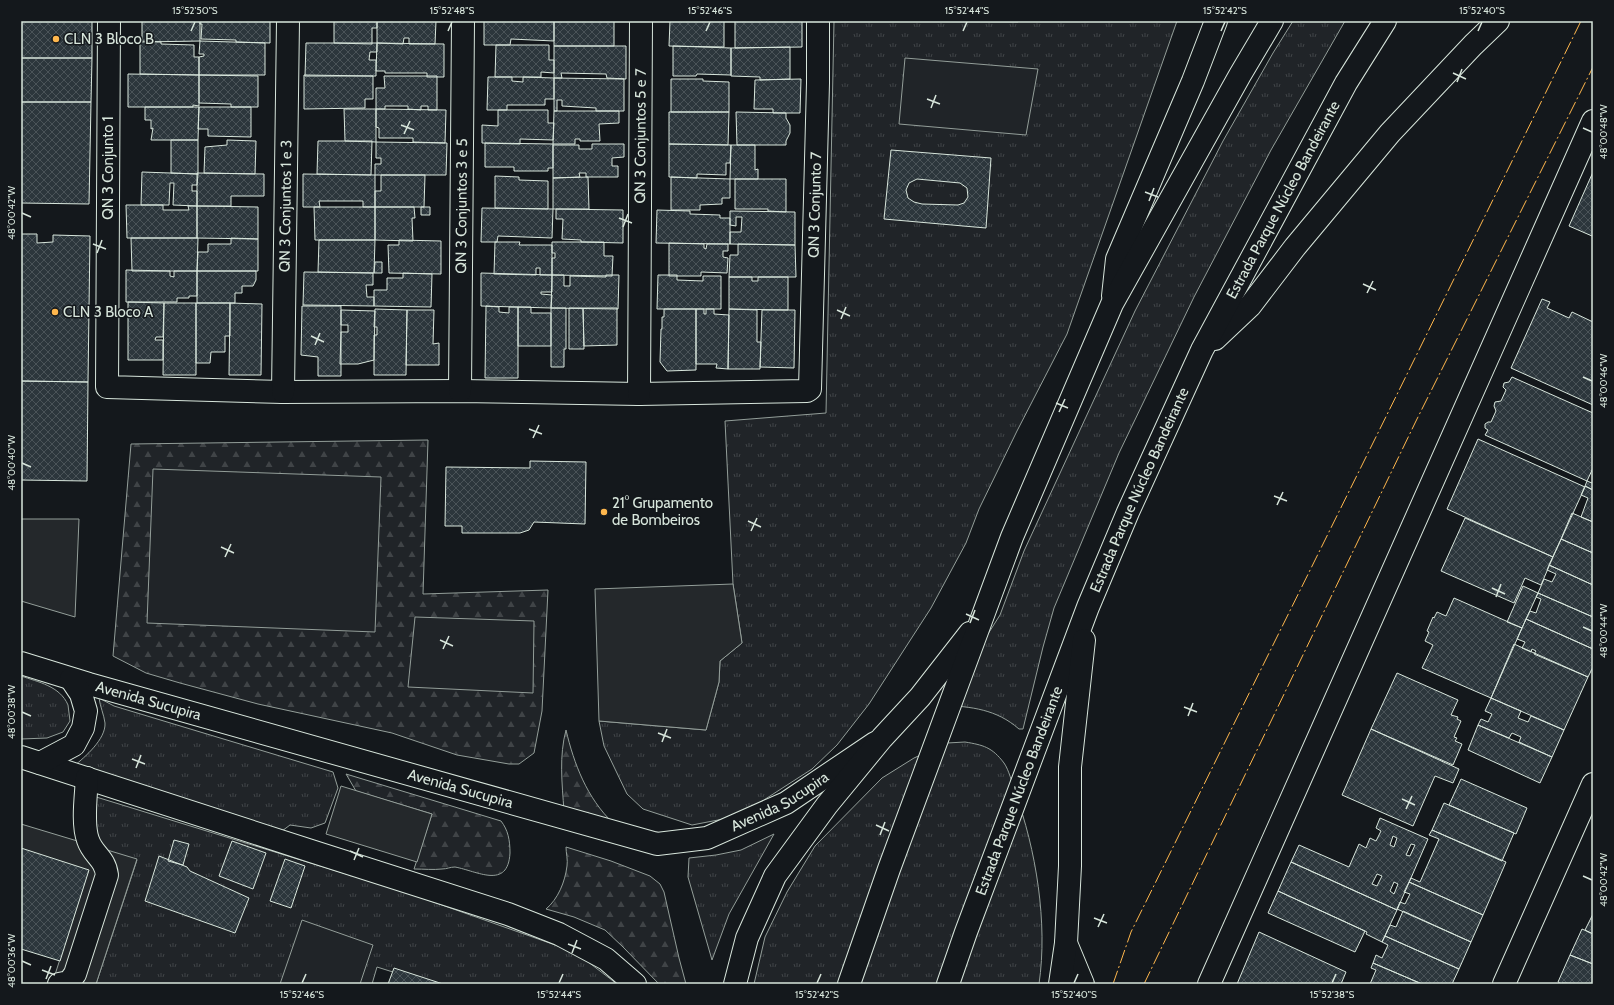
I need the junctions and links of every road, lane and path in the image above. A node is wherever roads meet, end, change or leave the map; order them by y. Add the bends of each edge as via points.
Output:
1 (109, 21) edge
2 (288, 21) edge
3 (463, 21) edge
4 (641, 21) edge
5 (818, 21) edge
6 (1216, 21) edge
7 (1272, 21) edge
8 (1385, 21) edge
9 (1498, 21) edge
10 (1592, 128) edge
11 (1112, 304) junction
12 (1202, 350) junction
13 (460, 391) junction
14 (283, 392) junction
15 (639, 394) junction
16 (1088, 607) junction
17 (982, 618) junction
18 (21, 663) edge
19 (71, 679) junction
20 (882, 738) junction
21 (30, 760) edge
22 (87, 778) junction
23 (1593, 784) edge
24 (1066, 943) junction
25 (59, 984) edge
26 (635, 984) edge
27 (735, 984) edge
28 (848, 984) edge
29 (948, 984) edge
30 (1060, 984) edge
31 (1083, 984) edge
32 (1209, 984) edge
33 (1504, 984) edge

1 - 14 main road, QN 3 Conjunto 1 via 107,387
2 - 14 main road, QN 3 Conjuntos 1 e 3
3 - 13 main road, QN 3 Conjuntos 3 e 5
4 - 15 main road, QN 3 Conjuntos 5 e 7
5 - 15 main road, QN 3 Conjunto 7 via 810,389
6 - 11 main road via 1117,259
7 - 11 main road
8 - 12 main road, Estrada Parque Núcleo Bandeirante via 1346,83
9 - 12 main road via 1385,139 1295,247 1250,306
10 - 32 main road
11 - 17 main road via 1012,537
12 - 16 main road, Estrada Parque Núcleo Bandeirante
13 - 14 main road
13 - 15 main road
16 - 24 main road via 1070,767 1070,866
16 - 29 main road, Estrada Parque Núcleo Bandeirante
17 - 20 main road via 920,697
17 - 28 main road
18 - 19 main road, Avenida Sucupira
19 - 20 main road, Avenida Sucupira via 657,844 707,838 786,803
19 - 21 main road via 81,694 86,711 83,728 74,745
20 - 27 main road via 827,804 776,876 747,938
21 - 22 main road
22 - 25 main road via 87,839 104,863 107,875 75,974 69,982
22 - 26 main road via 508,914 559,934 606,959
23 - 33 main road
24 - 30 main road
24 - 31 main road

